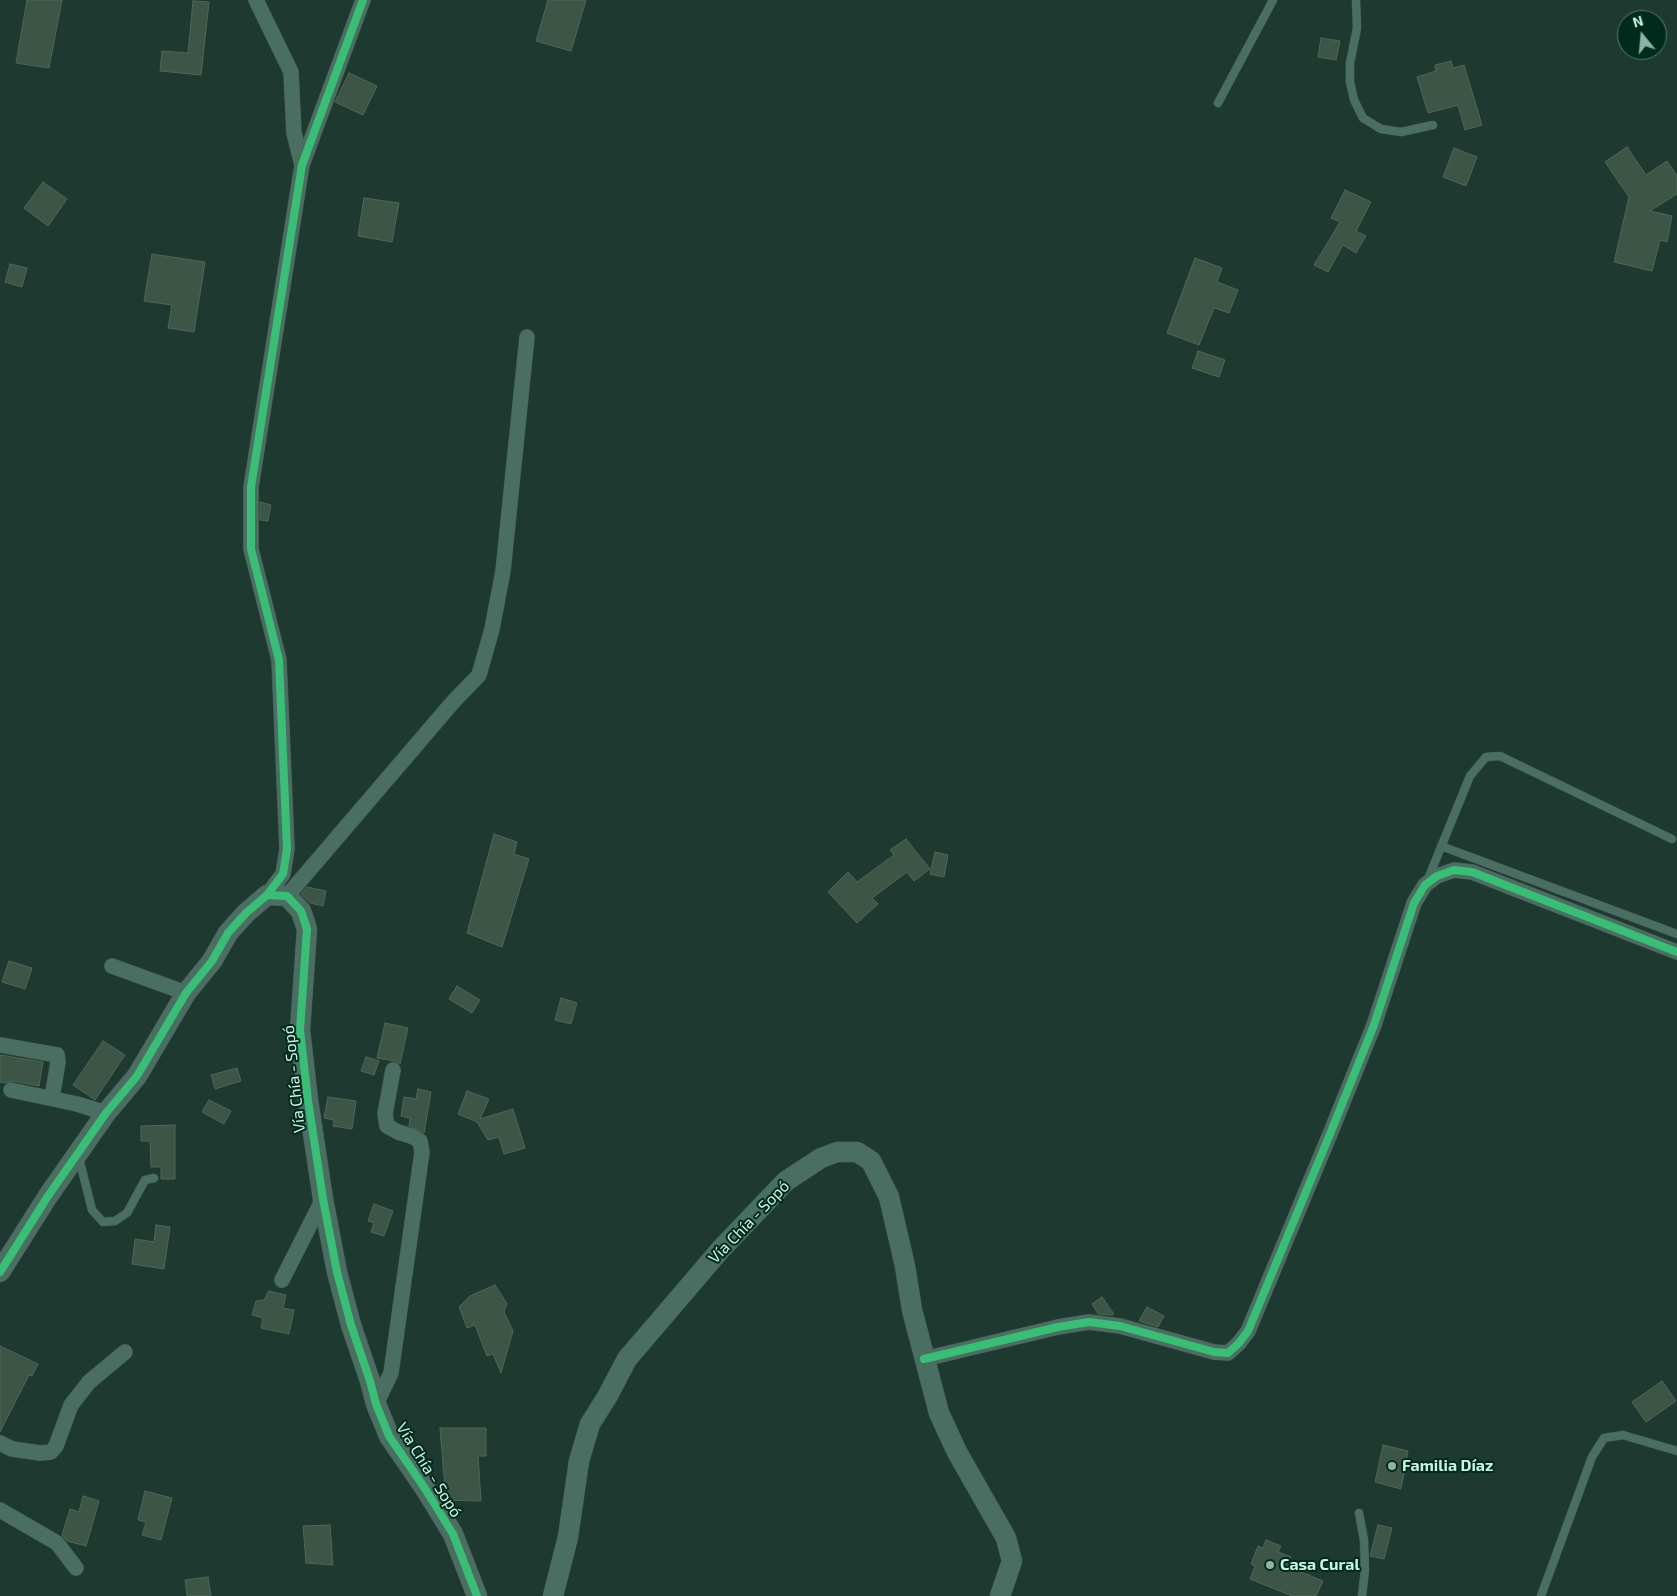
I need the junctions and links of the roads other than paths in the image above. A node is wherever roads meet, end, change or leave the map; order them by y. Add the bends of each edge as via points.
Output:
1 (256, 0) edge
2 (363, 0) edge
3 (1274, 0) edge
4 (1356, 0) edge
5 (1218, 103) dead end
6 (1433, 125) dead end
7 (302, 164) junction
8 (527, 337) dead end
9 (1672, 839) dead end
10 (1441, 846) junction
11 (1425, 885) junction
12 (277, 895) junction
13 (1677, 934) edge
14 (1677, 952) edge
15 (112, 966) dead end
16 (186, 993) junction
17 (0, 1045) edge
18 (393, 1070) dead end
19 (10, 1090) dead end
20 (52, 1098) junction
21 (106, 1113) junction
22 (78, 1154) junction
23 (154, 1178) dead end
24 (323, 1199) junction
25 (0, 1272) edge
26 (282, 1280) dead end
27 (125, 1352) dead end
28 (924, 1359) junction
29 (376, 1404) junction
30 (0, 1443) edge
31 (1677, 1451) edge
32 (0, 1510) edge
33 (1359, 1513) dead end
34 (76, 1568) dead end
35 (477, 1596) edge
36 (553, 1596) edge
37 (1000, 1596) edge
38 (1362, 1596) edge
39 (1541, 1596) edge

1 - 7 street via 291,72 294,133
2 - 7 street
3 - 5 lane
4 - 6 lane via 1357,28 1350,82 1363,118 1381,129 1401,132
7 - 12 street via 251,487 251,549 279,660 287,850
8 - 12 street via 503,572 479,675
9 - 10 lane via 1500,756 1486,757 1470,776
10 - 11 lane
10 - 13 lane
11 - 14 street via 1454,870 1472,872
11 - 28 street via 1414,903 1374,1025 1330,1134 1248,1331 1239,1343 1228,1353 1214,1352 1120,1326 1090,1322
12 - 16 street via 246,913
12 - 24 street, Vía Chía - Sopó via 302,910 307,930 300,1030
15 - 16 street
16 - 21 street via 137,1076
17 - 20 street via 57,1055
18 - 29 street via 387,1126 420,1141 422,1152 391,1373
19 - 20 street
20 - 21 street
21 - 22 street
22 - 23 lane via 92,1210 103,1222 115,1220 127,1212 145,1180
22 - 25 street
24 - 26 street
24 - 29 street, Vía Chía - Sopó via 337,1272
27 - 30 street via 89,1382 71,1405 56,1446 50,1452 12,1449
28 - 36 street, Vía Chía - Sopó via 894,1217 881,1178 871,1161 857,1152 837,1152 821,1158 779,1188 721,1249 627,1359 590,1424 579,1460 568,1536
28 - 37 street, Vía Chía - Sopó via 939,1413 1006,1538 1012,1561
29 - 35 street, Vía Chía - Sopó via 389,1436 453,1534
31 - 39 lane via 1623,1435 1604,1438 1592,1457
32 - 34 street via 57,1543
33 - 38 lane via 1364,1540

